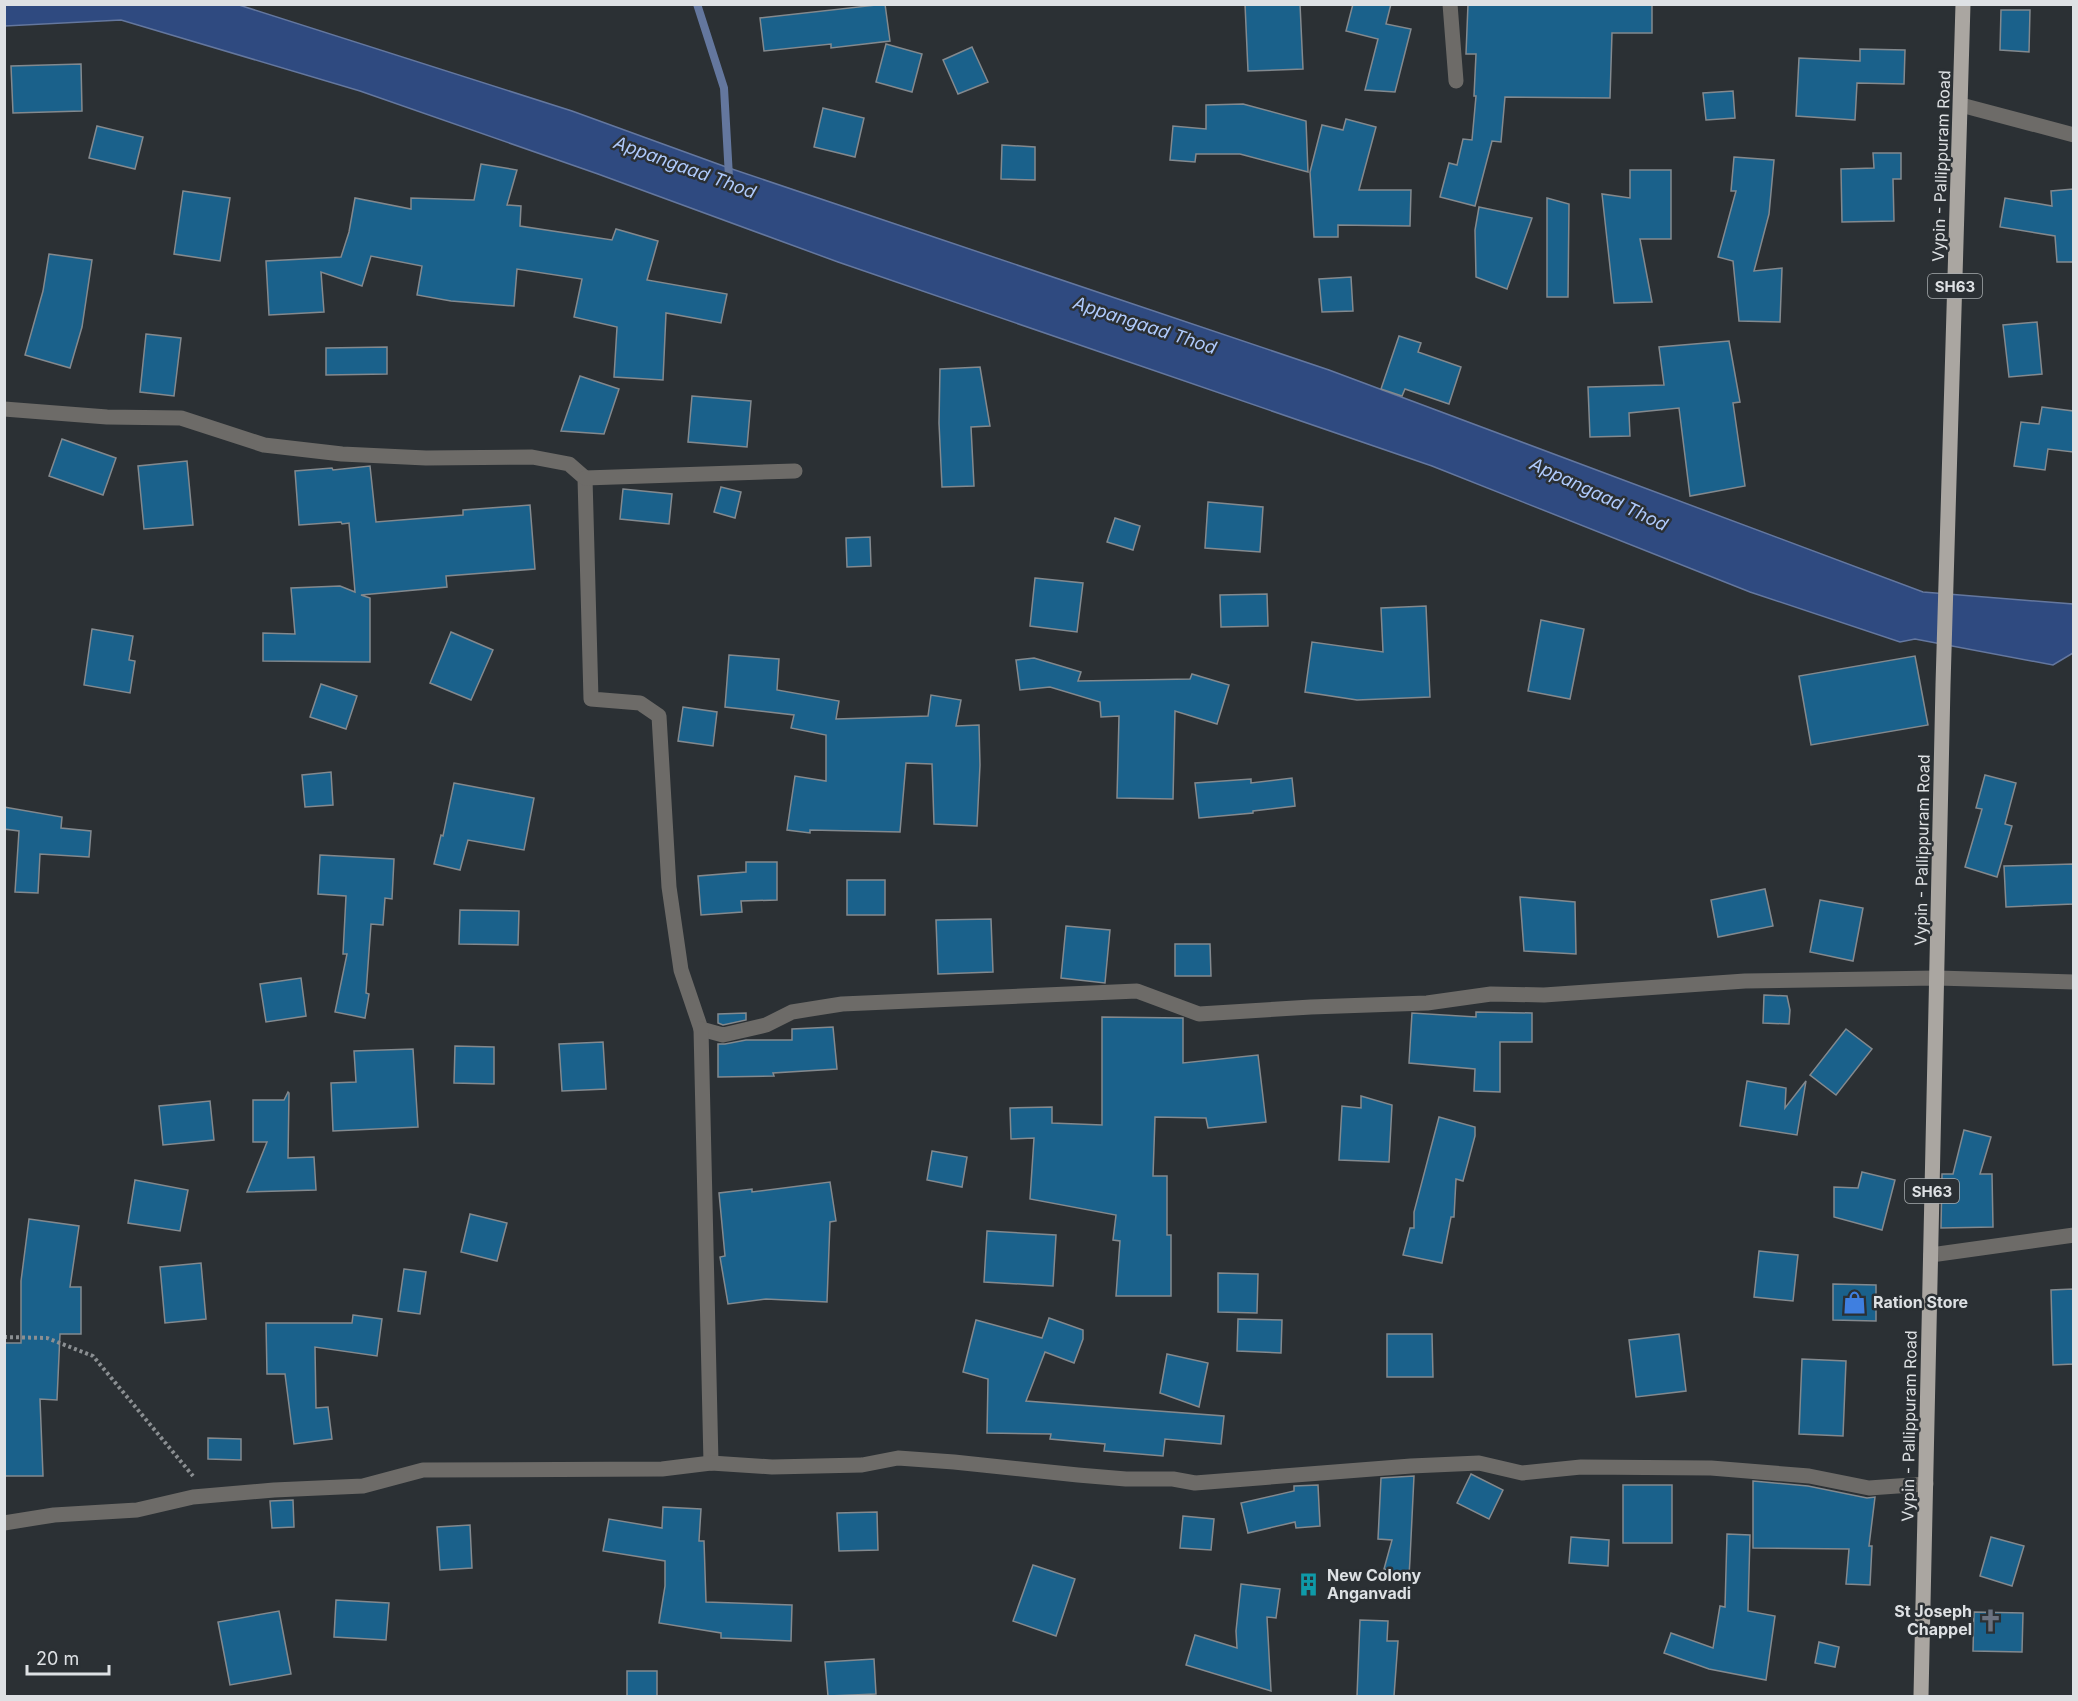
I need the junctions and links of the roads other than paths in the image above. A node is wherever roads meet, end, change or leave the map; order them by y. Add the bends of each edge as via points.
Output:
1 (1450, 4) edge
2 (1964, 4) edge
3 (1456, 81) dead end
4 (1960, 105) junction
5 (2073, 135) edge
6 (4, 409) edge
7 (795, 471) dead end
8 (585, 478) junction
9 (1937, 978) junction
10 (2073, 982) edge
11 (700, 1029) junction
12 (2073, 1235) edge
13 (1931, 1255) junction
14 (711, 1463) junction
15 (1926, 1484) junction
16 (4, 1523) edge
17 (1921, 1696) edge

1 - 3 street
2 - 4 main road, Vypin - Pallippuram Road / SH63
4 - 5 street
4 - 9 main road, Vypin - Pallippuram Road / SH63
6 - 8 street via 181,418 264,445 342,454 532,457 569,464
7 - 8 street
8 - 11 street via 591,699 640,703 659,716 669,887 681,970
9 - 10 street
9 - 11 street via 1745,981 1199,1014 1137,992 1126,992 842,1004 792,1012 766,1025 723,1035
9 - 13 main road, Vypin - Pallippuram Road / SH63
11 - 14 street
12 - 13 street
13 - 15 main road, Vypin - Pallippuram Road / SH63
14 - 15 street via 862,1466 898,1458 1196,1483 1479,1463 1522,1473 1581,1467 1711,1468 1809,1476 1869,1488
14 - 16 street via 662,1469 423,1470 363,1486 193,1497 136,1510 54,1515
15 - 17 main road, Vypin - Pallippuram Road / SH63

